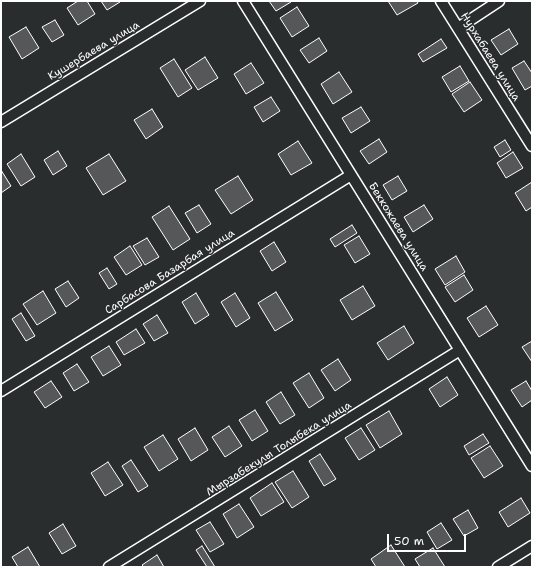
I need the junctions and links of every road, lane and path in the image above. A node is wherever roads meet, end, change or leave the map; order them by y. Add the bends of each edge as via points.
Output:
1 (200, 1) edge
2 (243, 1) edge
3 (499, 1) edge
4 (443, 2) edge
5 (458, 28) junction
6 (1, 122) edge
7 (532, 146) edge
8 (351, 175) junction
9 (460, 350) junction
10 (1, 390) edge
11 (532, 466) edge
12 (532, 546) edge
13 (110, 567) edge
14 (498, 567) edge

1 - 6 street, Кушербаева улица
2 - 8 street, Беккожаева улица
3 - 5 street
4 - 5 street, Нурхабаева улица
5 - 7 street, Нурхабаева улица
8 - 9 street, Беккожаева улица
8 - 10 street, Сарбасова Базарбая улица
9 - 11 street, Беккожаева улица
9 - 13 street, Мырзабекулы Толыбека улица
12 - 14 street

